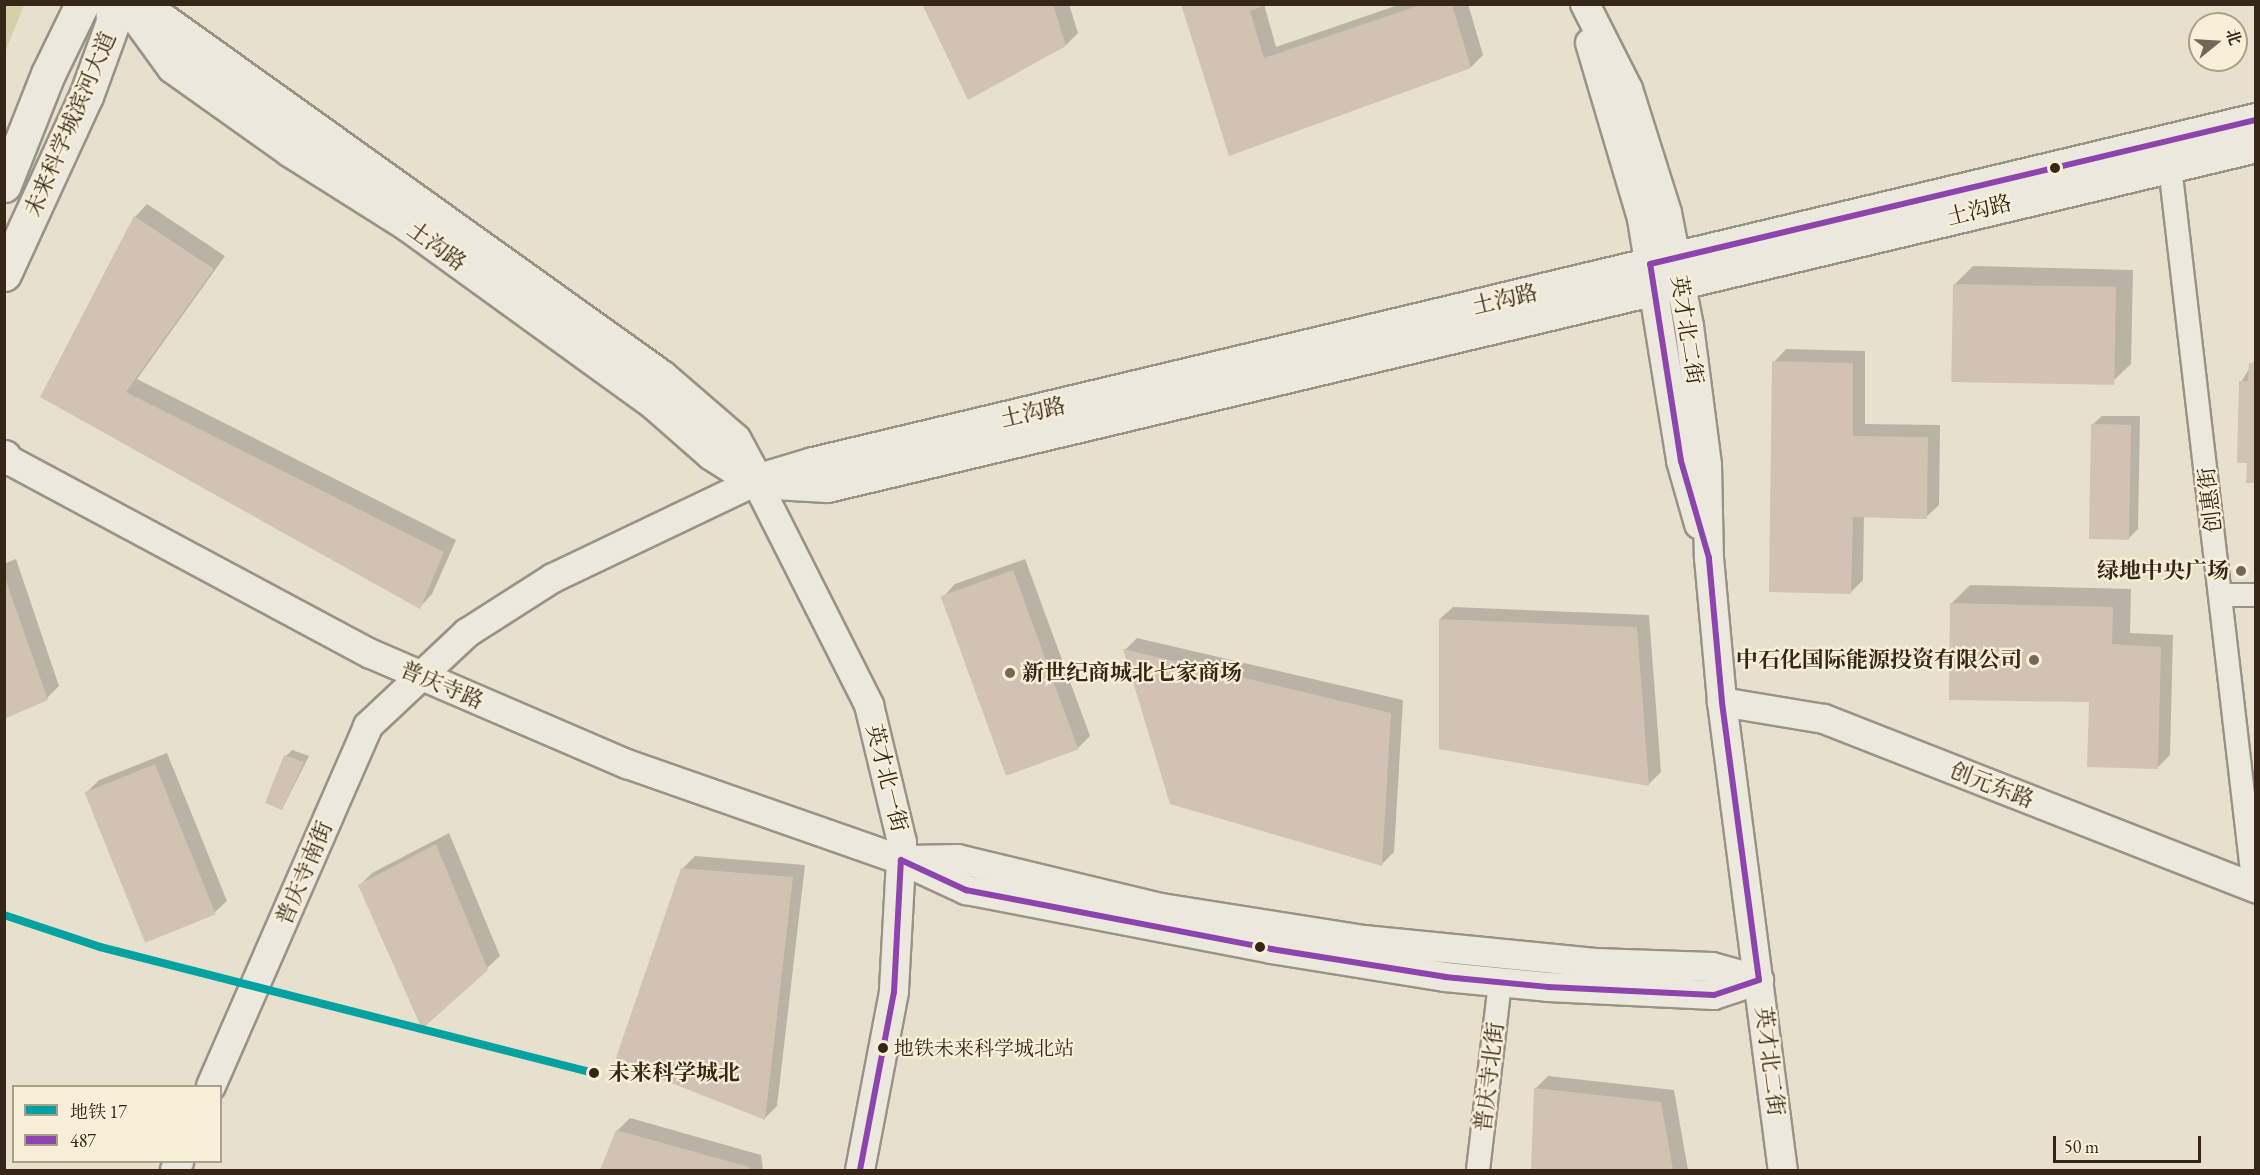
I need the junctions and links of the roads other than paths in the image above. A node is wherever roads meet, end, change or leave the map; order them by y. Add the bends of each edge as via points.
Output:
1 (82, 4) edge
2 (112, 4) edge
3 (128, 4) edge
4 (140, 4) edge
5 (1586, 8) edge
6 (2256, 120) edge
7 (2256, 145) edge
8 (2172, 184) dead end
9 (4, 185) edge
10 (1665, 272) junction
11 (4, 274) edge
12 (5, 458) edge
13 (756, 481) junction
14 (2222, 595) junction
15 (2256, 596) edge
16 (422, 676) junction
17 (1722, 702) junction
18 (901, 860) junction
19 (2255, 888) edge
20 (1759, 980) junction
21 (1500, 983) junction
22 (211, 1085) edge
23 (860, 1170) edge
24 (1478, 1170) edge
25 (1783, 1170) edge

1 - 9 main road, 未来科学城滨河大道 via 48,74
2 - 11 main road, 未来科学城滨河大道 via 113,22 86,96
3 - 13 main road, 土沟路 via 173,66 291,150 408,224 654,402 712,453
4 - 13 main road, 土沟路 via 661,377 734,440
5 - 10 street, 英才北二街 via 1588,33 1642,219
6 - 10 main road, 土沟路
7 - 10 main road, 土沟路
8 - 14 street, 创惠街
10 - 13 main road, 土沟路 via 827,485
10 - 17 street, 英才北二街 via 1681,461 1709,558
12 - 16 street, 普庆寺路 via 213,573 370,654
13 - 16 street, 普庆寺南街 via 553,578 467,633
13 - 18 street, 英才北一街 via 869,705 902,842
14 - 15 street
14 - 19 street, 创惠街
16 - 18 street, 普庆寺路 via 627,764
16 - 22 street, 普庆寺南街 via 368,726
17 - 19 street, 创元东路 via 1824,719
17 - 20 street, 英才北二街
18 - 20 street, 普庆寺路 via 958,859 1161,908 1357,939 1548,959 1712,967
18 - 21 street, 普庆寺路 via 966,890 1271,949
18 - 23 street, 英才北一街 via 894,992
20 - 21 street, 普庆寺路 via 1714,995
20 - 25 street, 英才北二街
21 - 24 street, 普庆寺北街

